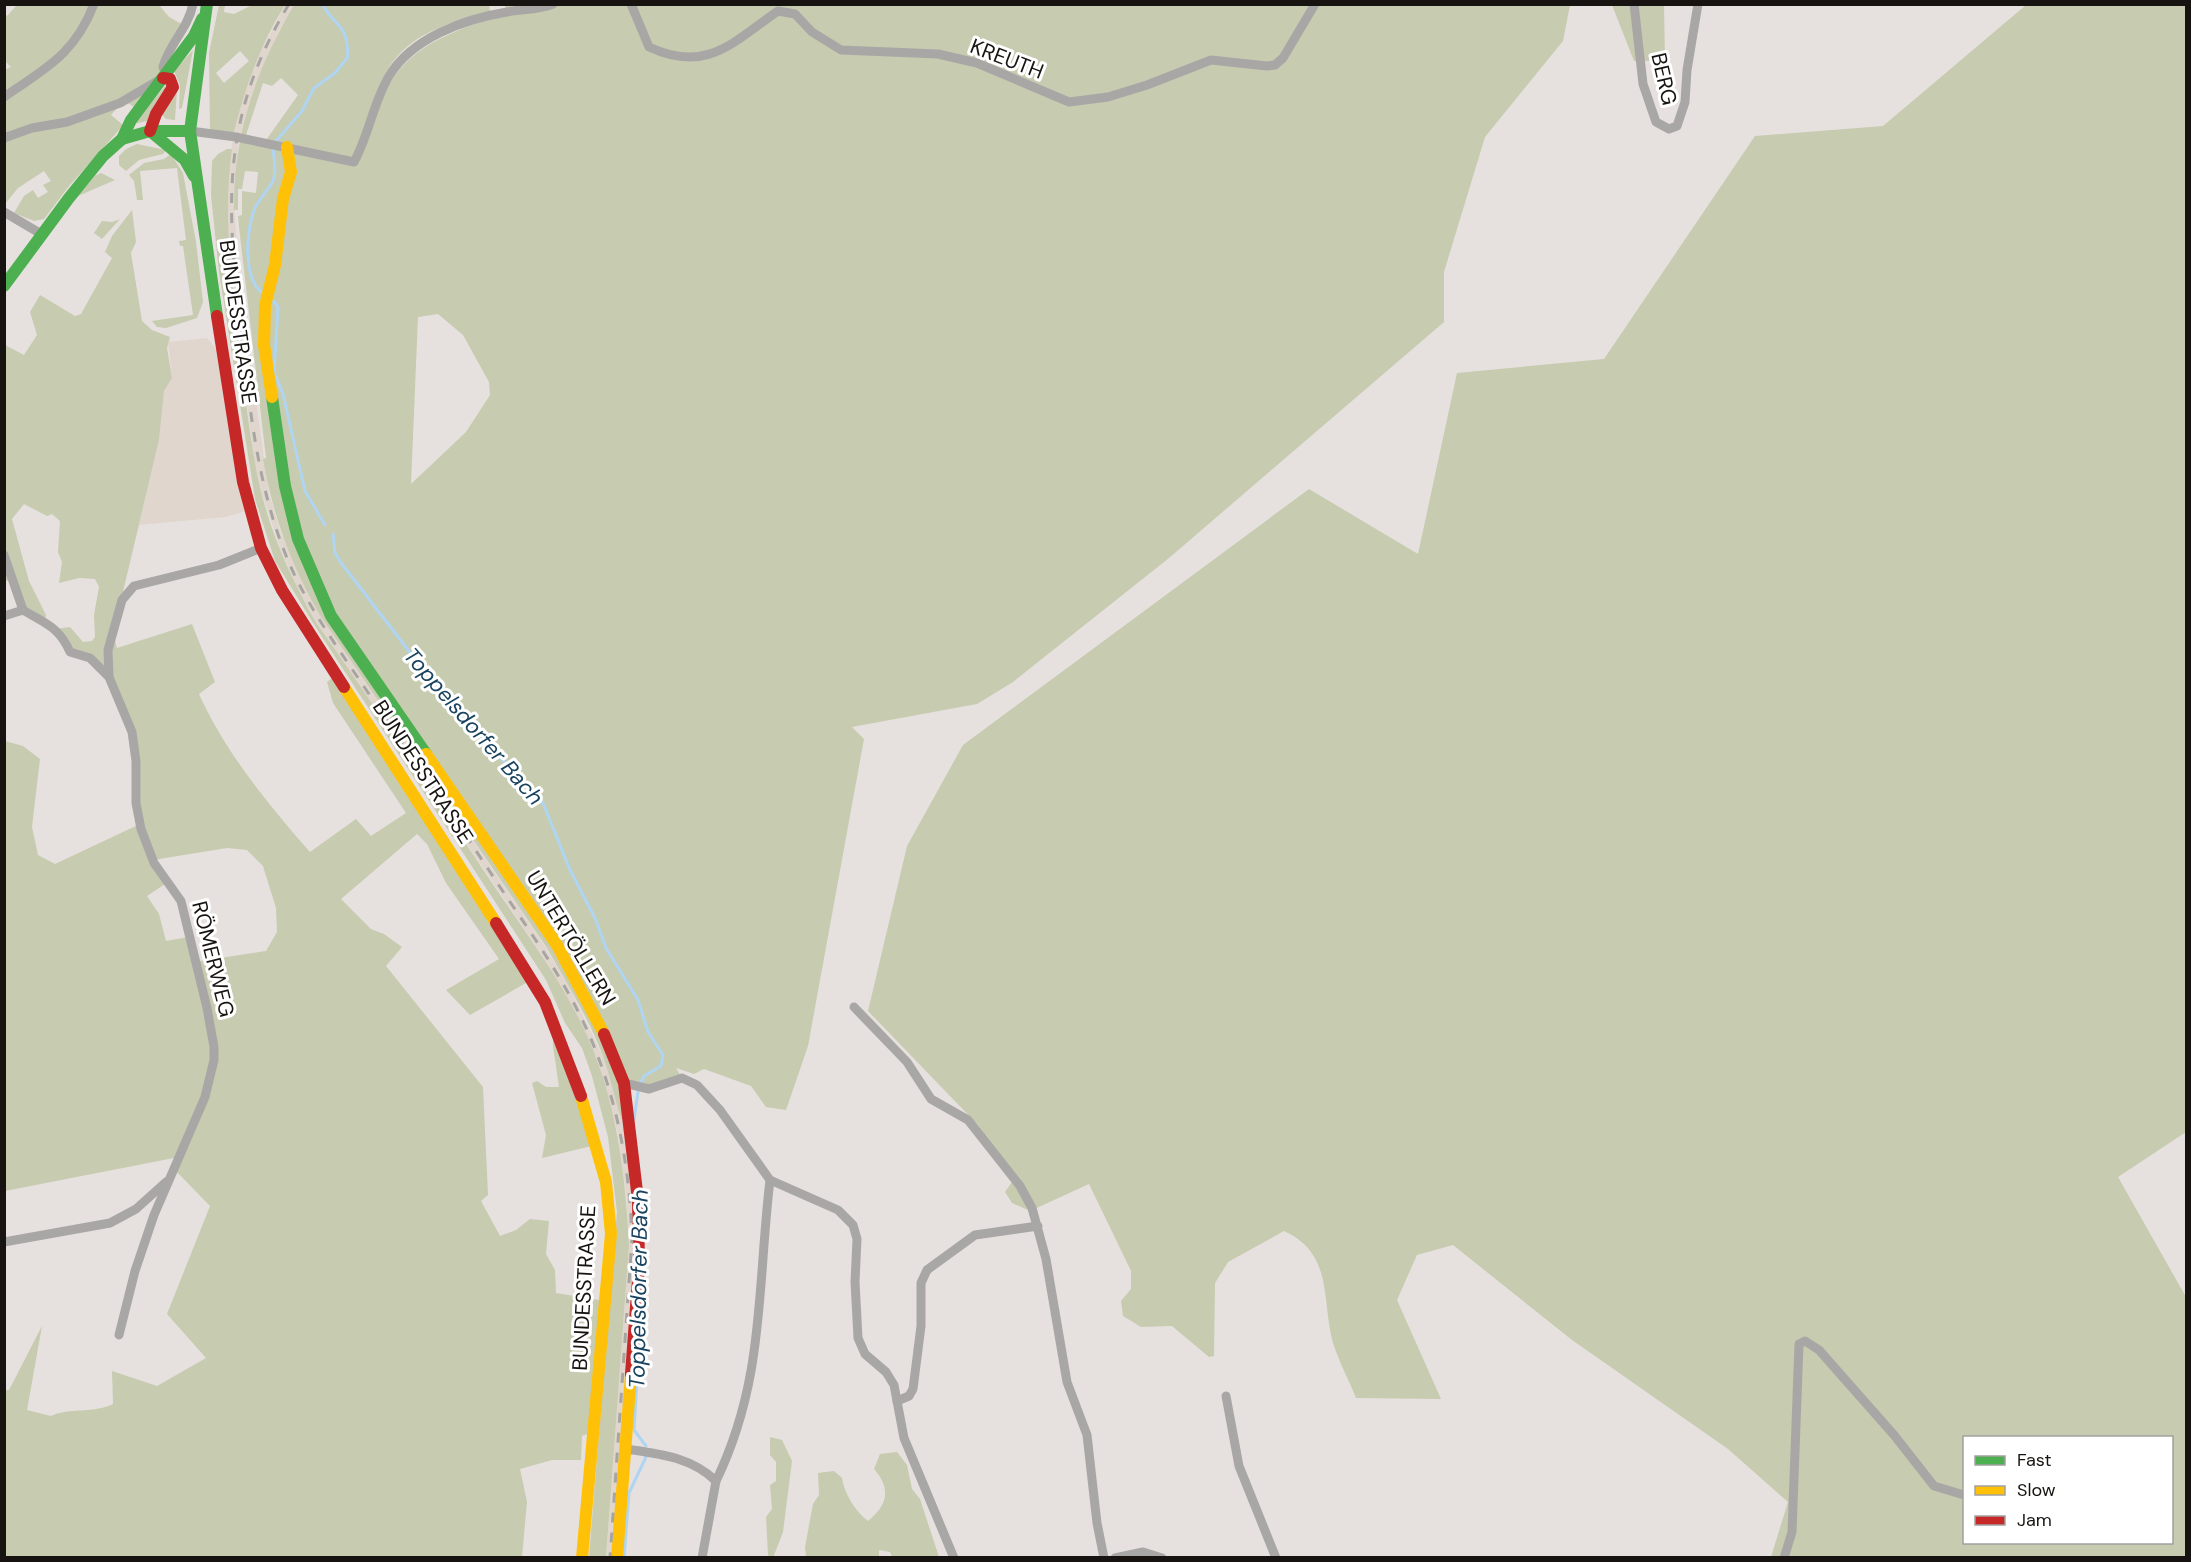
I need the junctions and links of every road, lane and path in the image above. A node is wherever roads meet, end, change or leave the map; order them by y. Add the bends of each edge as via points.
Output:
1 (94, 4) edge
2 (193, 4) edge
3 (553, 4) edge
4 (631, 4) edge
5 (1315, 4) edge
6 (1634, 4) edge
7 (1698, 4) edge
8 (207, 5) edge
9 (165, 76) junction
10 (4, 97) edge
11 (150, 130) junction
12 (190, 131) junction
13 (4, 138) edge
14 (122, 139) junction
15 (286, 147) junction
16 (200, 195) junction
17 (4, 212) edge
18 (43, 234) junction
19 (4, 286) edge
20 (261, 548) junction
21 (4, 555) edge
22 (23, 610) junction
23 (4, 616) edge
24 (108, 650) junction
25 (90, 658) junction
26 (109, 677) junction
27 (854, 1007) dead end
28 (624, 1083) junction
29 (169, 1179) junction
30 (770, 1180) junction
31 (1038, 1226) junction
32 (4, 1242) edge
33 (119, 1335) dead end
34 (1226, 1396) dead end
35 (897, 1401) junction
36 (626, 1449) junction
37 (716, 1481) junction
38 (1963, 1494) edge
39 (582, 1557) edge
40 (617, 1557) edge
41 (702, 1557) edge
42 (954, 1557) edge
43 (1104, 1557) edge
44 (1115, 1557) edge
45 (1162, 1557) edge
46 (1276, 1557) edge
47 (1784, 1557) edge

1 - 10 street via 78,39 57,60
2 - 9 street via 187,27 165,59
3 - 15 street via 467,22 406,54 381,90 354,162
4 - 5 street, KREUTH via 649,47 684,58 711,56 739,41 778,11 795,14 812,32 841,50 938,54 977,63 1069,102 1108,97 1211,60 1275,65
6 - 7 street, BERG via 1643,84 1656,122 1669,129 1677,126 1685,102
8 - 9 main road via 194,36
8 - 12 main road, BUNDESSTRASSE
9 - 11 main road via 173,87
9 - 13 street via 120,103
9 - 14 main road via 131,120
11 - 12 main road
11 - 14 main road
11 - 16 main road via 185,160
12 - 15 street
12 - 16 main road, BUNDESSTRASSE
14 - 18 main road via 92,170
15 - 28 main road, UNTERTÖLLERN via 291,172 266,302 264,362 298,539 332,616 557,945 598,1019
16 - 20 main road, BUNDESSTRASSE via 231,414 249,510
17 - 18 street
18 - 19 main road
20 - 24 street, RÖMERWEG via 219,565 134,586 122,600
20 - 39 main road, BUNDESSTRASSE via 310,636 538,988 561,1037 596,1145 608,1187 611,1234
21 - 22 street
22 - 23 street
22 - 25 street via 56,629 70,652
24 - 25 street
24 - 26 street, RÖMERWEG
25 - 26 street
26 - 29 street, RÖMERWEG via 132,732 141,829 154,863 181,901 214,1047 205,1097
27 - 31 street via 907,1062 931,1099 968,1120 1020,1186
28 - 30 street via 649,1089 682,1078 697,1085 729,1120
28 - 36 main road, UNTERTÖLLERN via 639,1229
29 - 32 street via 136,1209 110,1223
29 - 33 street, RÖMERWEG via 135,1271
30 - 35 street via 838,1210 853,1225 857,1239 858,1338 870,1360 890,1377
30 - 37 street via 751,1379 743,1416
31 - 35 street via 975,1235 927,1270 921,1283 921,1326 913,1389 909,1396
31 - 43 street via 1067,1382 1087,1435
34 - 46 street via 1239,1466
35 - 42 street via 904,1438
36 - 37 street via 684,1459
36 - 40 main road, UNTERTÖLLERN
37 - 41 street
38 - 47 street via 1934,1486 1819,1350 1805,1341 1799,1344 1797,1355 1792,1532
44 - 45 street via 1143,1552

